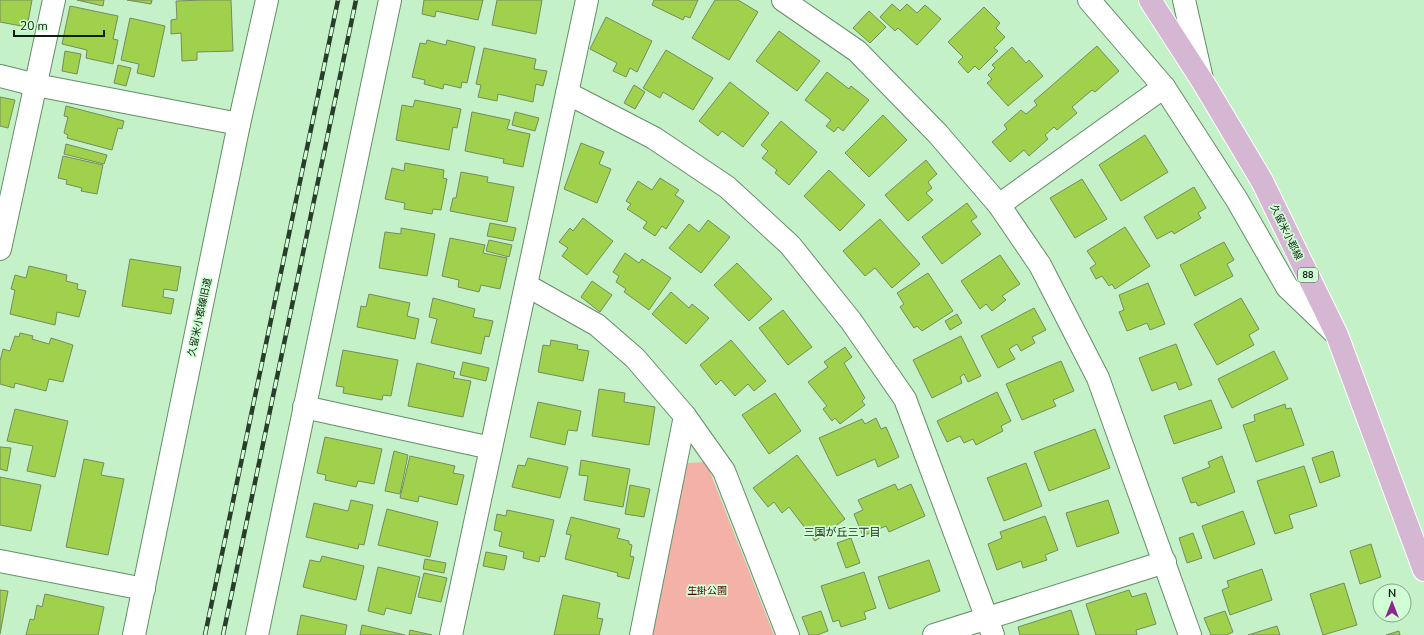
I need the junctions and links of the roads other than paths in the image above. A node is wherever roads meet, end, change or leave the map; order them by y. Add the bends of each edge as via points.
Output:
1 (54, 0) edge
2 (267, 0) edge
3 (390, 0) edge
4 (587, 0) edge
5 (784, 0) edge
6 (1089, 0) edge
7 (1150, 0) edge
8 (1184, 0) edge
9 (0, 76) edge
10 (1203, 82) junction
11 (36, 85) junction
12 (1164, 87) junction
13 (567, 93) junction
14 (239, 124) junction
15 (1262, 181) junction
16 (1237, 200) junction
17 (999, 205) junction
18 (1, 236) edge
19 (526, 285) junction
20 (1337, 335) junction
21 (304, 407) junction
22 (685, 416) junction
23 (491, 448) junction
24 (0, 561) edge
25 (1165, 562) junction
26 (1424, 570) edge
27 (144, 589) junction
28 (990, 626) edge
29 (134, 635) edge
30 (257, 635) edge
31 (451, 635) edge
32 (641, 635) edge
33 (788, 635) edge
34 (934, 635) edge
35 (1190, 635) edge

1 - 11 street
2 - 14 street, 久留米小郡線旧道
3 - 21 street
4 - 13 street
5 - 17 street via 856,51 938,134
6 - 12 street
7 - 10 main road, 久留米小郡線 / 88
8 - 10 street
9 - 11 street
10 - 15 main road, 久留米小郡線 / 88
11 - 14 street
11 - 18 street
12 - 16 street
12 - 17 street
13 - 19 street
13 - 28 street via 654,138 727,187 790,245 851,321 905,399
14 - 27 street, 久留米小郡線旧道
15 - 16 street
15 - 20 main road, 久留米小郡線 / 88
16 - 20 street via 1287,288
17 - 25 street via 1040,265 1098,378
19 - 22 street via 597,325 635,358
19 - 23 street
20 - 26 main road, 久留米小郡線 / 88
21 - 23 street
21 - 30 street
22 - 32 street
22 - 33 street via 724,471
23 - 31 street
24 - 27 street
25 - 28 street
25 - 35 street
27 - 29 street, 久留米小郡線旧道
28 - 34 street

